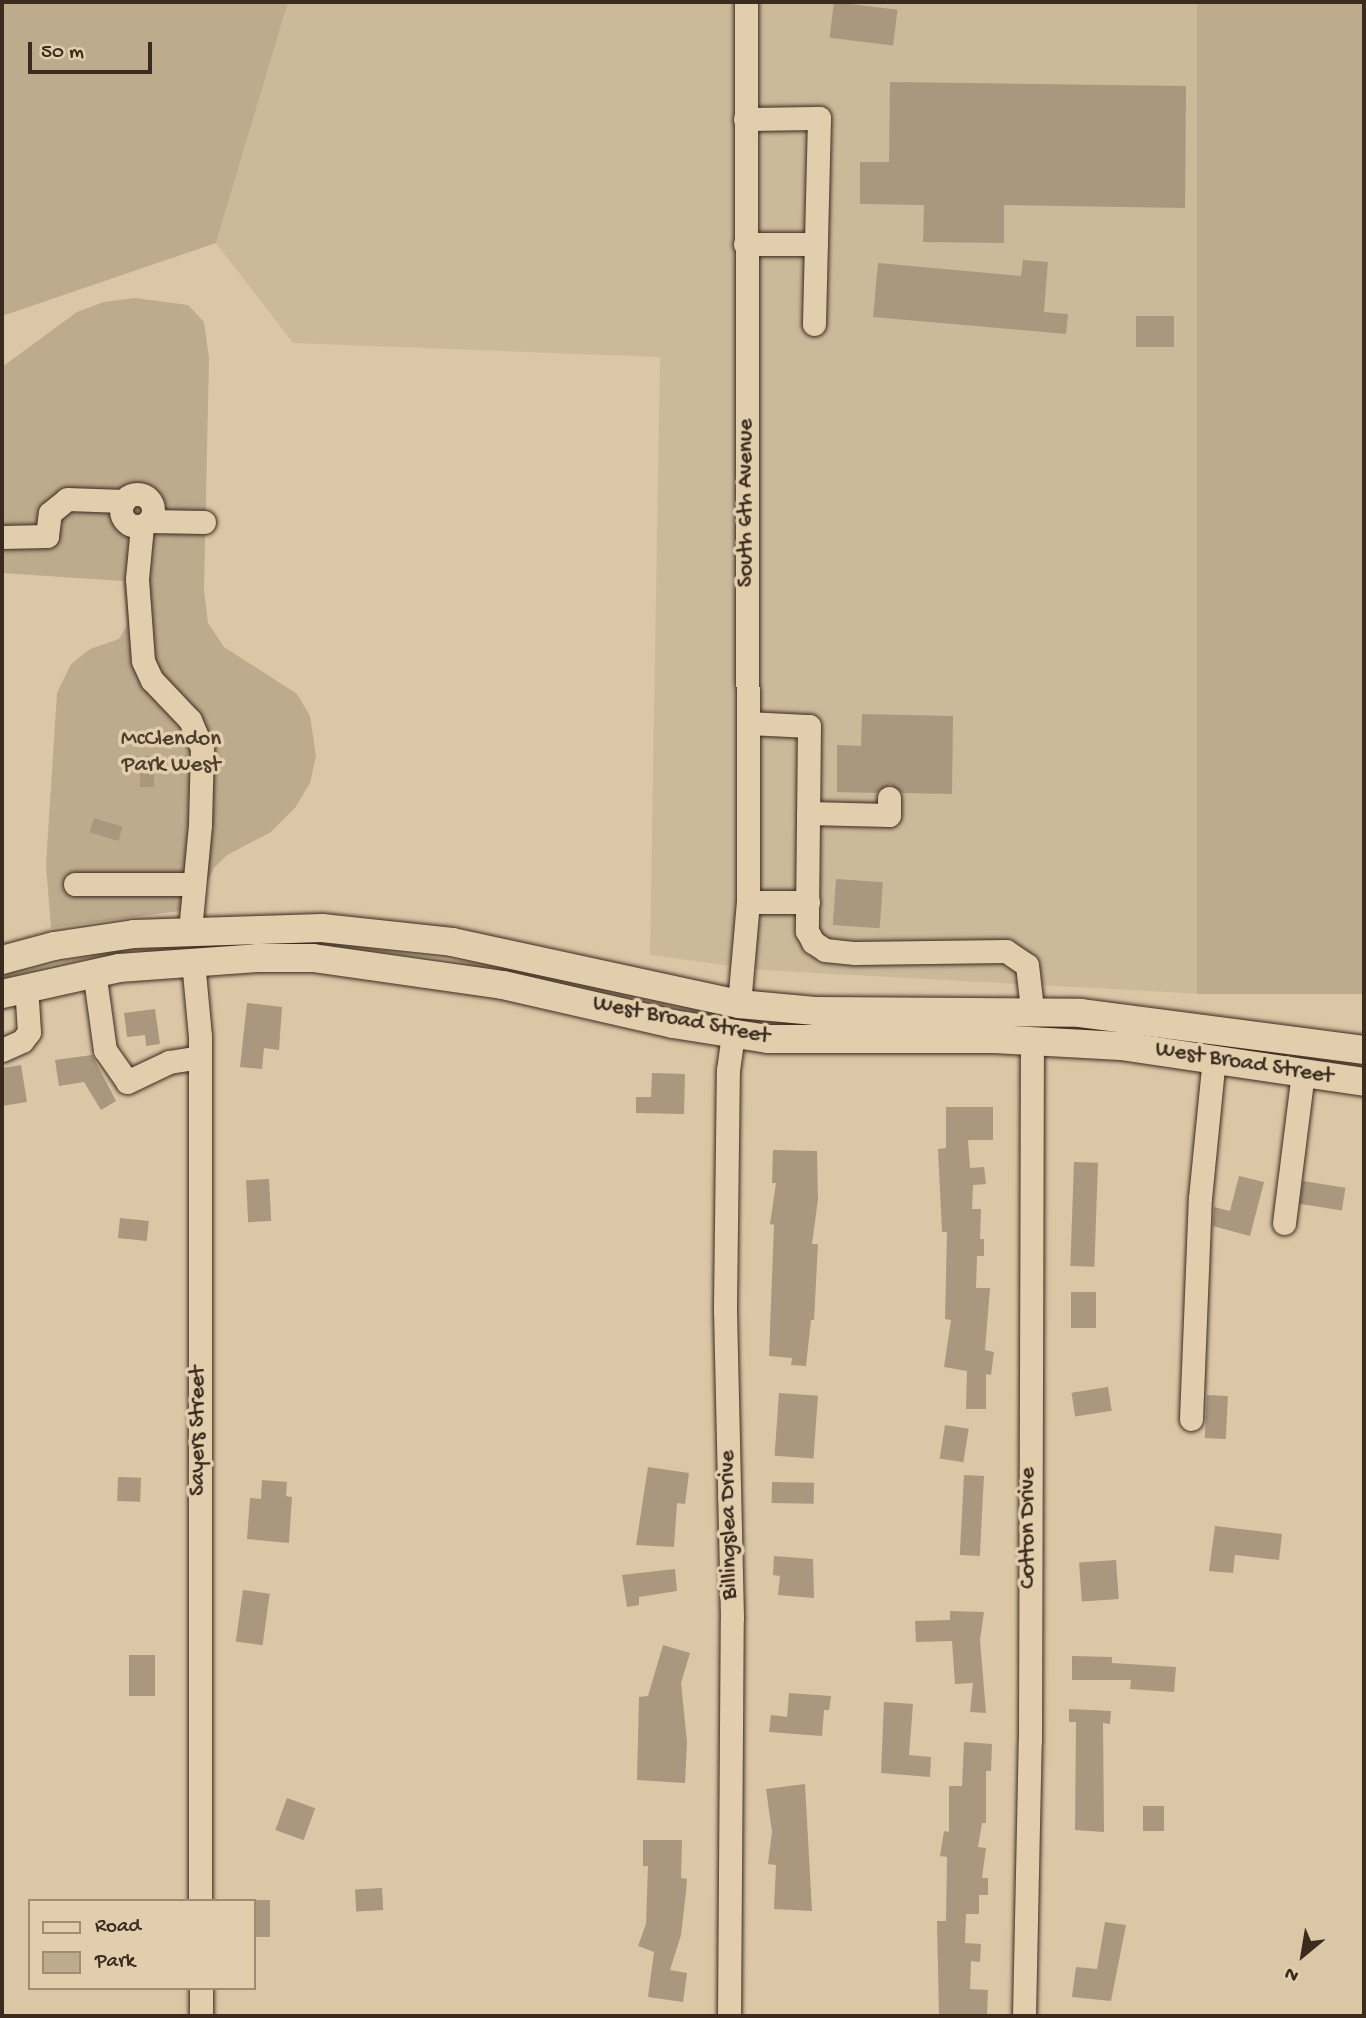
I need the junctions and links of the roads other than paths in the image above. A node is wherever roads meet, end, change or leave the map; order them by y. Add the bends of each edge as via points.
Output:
1 (746, 2) edge
2 (745, 120) junction
3 (745, 244) junction
4 (816, 244) junction
5 (814, 324) dead end
6 (204, 522) dead end
7 (145, 523) junction
8 (2, 537) edge
9 (749, 723) junction
10 (889, 798) dead end
11 (808, 813) junction
12 (75, 884) dead end
13 (193, 884) junction
14 (748, 902) junction
15 (807, 902) junction
16 (190, 930) junction
17 (2, 960) edge
18 (192, 961) junction
19 (94, 971) junction
20 (14, 990) edge
21 (739, 1004) junction
22 (1032, 1009) junction
23 (733, 1035) junction
24 (1032, 1040) junction
25 (2, 1050) edge
26 (1364, 1051) edge
27 (200, 1057) junction
28 (1214, 1058) junction
29 (1303, 1073) junction
30 (1364, 1082) edge
31 (1284, 1223) dead end
32 (1192, 1419) dead end
33 (200, 1899) edge
34 (201, 1990) edge
35 (201, 2016) edge
36 (729, 2016) edge
37 (1024, 2016) edge

1 - 2 street, South 6th Avenue
2 - 3 street, South 6th Avenue
2 - 4 street via 819,118
3 - 4 street
3 - 9 street, South 6th Avenue
4 - 5 street
6 - 7 street
7 - 8 street via 153,512 149,500 138,495 124,501 67,499 50,513 47,536
7 - 13 street via 138,610 143,661 152,680 190,720 202,748
9 - 11 street via 809,726
9 - 14 street, South 6th Avenue
10 - 11 street via 889,814
11 - 15 street
12 - 13 street
13 - 16 street
14 - 15 street
14 - 21 street, South 6th Avenue
15 - 22 street via 807,931 825,950 877,954 998,950 1014,954 1031,973
16 - 17 main road, West Broad Street via 84,940
16 - 18 main road
16 - 21 main road, West Broad Street via 322,928 452,942
18 - 19 main road, West Broad Street
18 - 23 main road, West Broad Street via 313,958 372,964 503,985
18 - 27 street, Sayers Street
19 - 20 main road, West Broad Street
19 - 27 street via 105,1050 127,1082 169,1062
20 - 25 street via 29,1031 22,1041
21 - 22 main road, West Broad Street via 815,1011
21 - 23 main road
22 - 24 main road
22 - 26 main road, West Broad Street via 1183,1023
23 - 24 main road, West Broad Street via 804,1041
23 - 36 street, Billingslea Drive via 728,1070 725,1307 732,1618
24 - 28 main road, West Broad Street
24 - 37 street, Cotton Drive via 1030,1741
27 - 33 street, Sayers Street
28 - 29 main road, West Broad Street
28 - 32 street via 1200,1198
29 - 30 main road, West Broad Street
29 - 31 street
34 - 35 street

